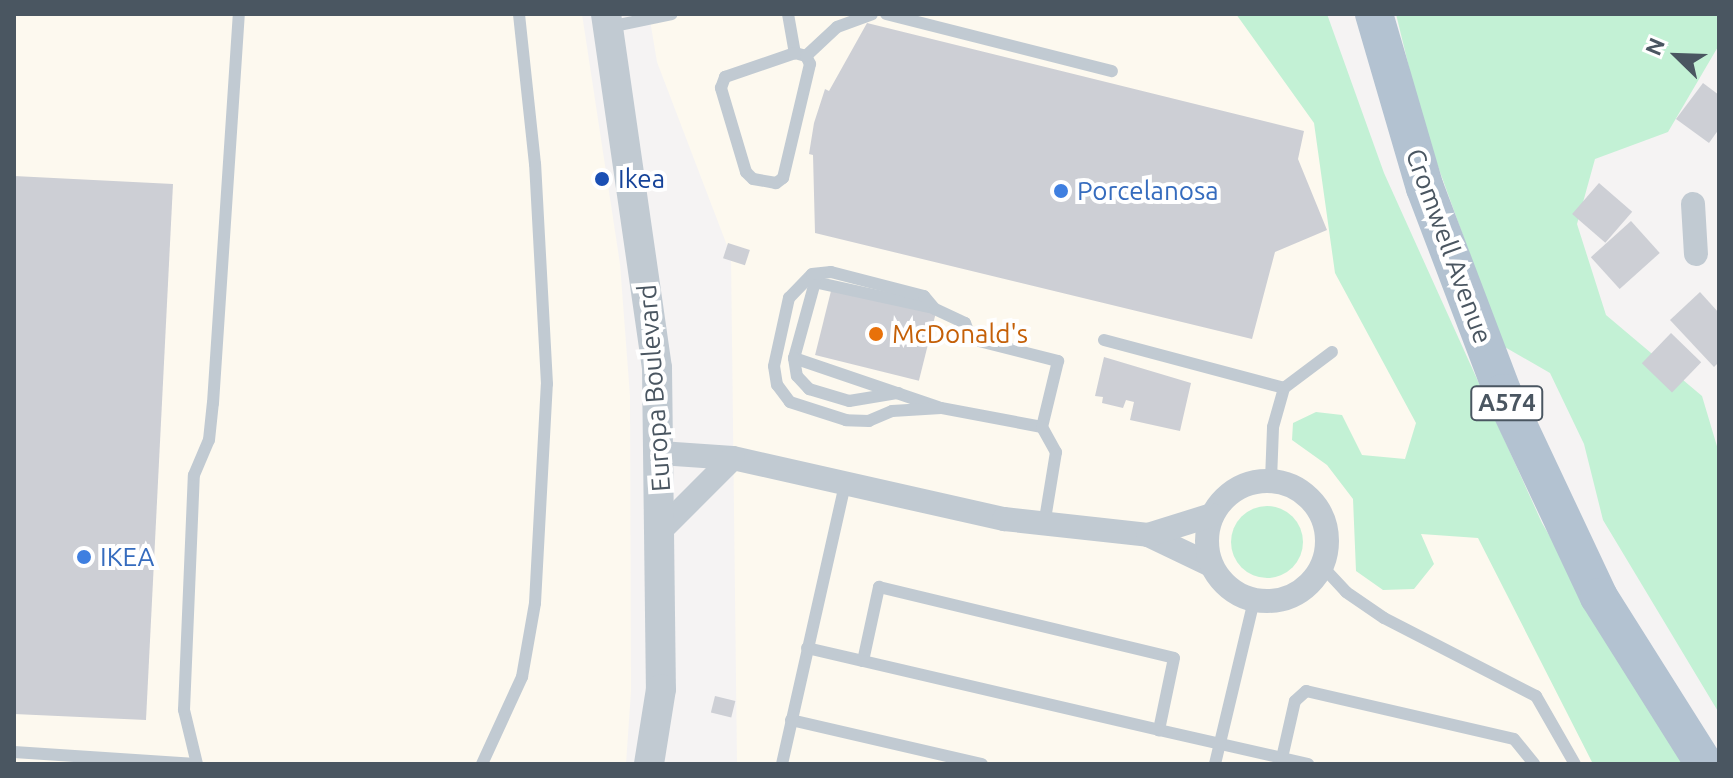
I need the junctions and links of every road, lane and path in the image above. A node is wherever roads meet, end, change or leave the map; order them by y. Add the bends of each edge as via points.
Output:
1 (239, 14) edge
2 (519, 14) edge
3 (672, 14) edge
4 (788, 14) edge
5 (872, 14) edge
6 (886, 14) edge
7 (1374, 14) edge
8 (607, 21) edge
9 (801, 54) junction
10 (1112, 71) dead end
11 (1693, 204) dead end
12 (1705, 238) edge
13 (935, 309) junction
14 (1104, 340) dead end
15 (1332, 352) dead end
16 (794, 358) junction
17 (1284, 388) junction
18 (898, 393) junction
19 (941, 408) junction
20 (1042, 427) junction
21 (660, 453) junction
22 (733, 458) junction
23 (1271, 480) junction
24 (845, 484) junction
25 (1212, 515) junction
26 (1044, 525) junction
27 (662, 529) junction
28 (1148, 535) junction
29 (1211, 565) junction
30 (1322, 566) junction
31 (1254, 600) junction
32 (807, 648) junction
33 (863, 661) junction
34 (791, 720) junction
35 (1159, 730) junction
36 (1219, 743) junction
37 (14, 752) edge
38 (1282, 758) junction
39 (196, 764) edge
40 (482, 764) edge
41 (649, 764) edge
42 (782, 764) edge
43 (982, 764) edge
44 (1215, 764) edge
45 (1308, 764) edge
46 (1534, 764) edge
47 (1575, 764) edge
48 (1704, 764) edge

1 - 39 lane via 213,403 209,440 194,475 184,710
2 - 40 lane via 535,164 547,384 535,603 522,677
3 - 8 lane
4 - 9 lane
5 - 9 lane via 837,27
6 - 10 lane
7 - 48 main road, Cromwell Avenue / A574 via 1425,188 1503,393 1599,597
8 - 21 street, Europa Boulevard via 645,259
9 - 9 lane via 725,77 721,88 746,172 753,179 776,183 783,178 810,64
11 - 12 street
13 - 16 lane via 815,282
13 - 19 lane via 924,296 831,272 812,274 789,298 774,366 777,385 790,402 846,420
13 - 20 lane via 965,323 971,339 1058,361
14 - 17 lane
15 - 17 lane
16 - 18 lane
16 - 18 lane via 797,376 809,389 849,401
17 - 23 lane via 1273,427
18 - 19 lane
19 - 20 lane
20 - 26 lane via 1056,452
21 - 22 street
21 - 27 street, Europa Boulevard
22 - 24 street
22 - 27 street
23 - 25 street via 1236,489
23 - 30 street via 1306,495 1318,510 1327,547
24 - 26 street
24 - 32 lane
25 - 28 street
25 - 29 street via 1207,531
26 - 28 street
27 - 41 street, Europa Boulevard via 661,689
28 - 29 street
29 - 31 street via 1221,581
30 - 31 street via 1294,595
30 - 47 lane via 1346,592 1384,618 1536,696
31 - 36 lane
32 - 33 lane
32 - 34 lane
33 - 35 lane
33 - 35 lane via 879,587 1174,658
34 - 42 lane
34 - 43 lane
35 - 36 lane
36 - 38 lane
36 - 44 lane
37 - 39 lane
38 - 45 lane
38 - 46 lane via 1295,701 1306,691 1514,739

